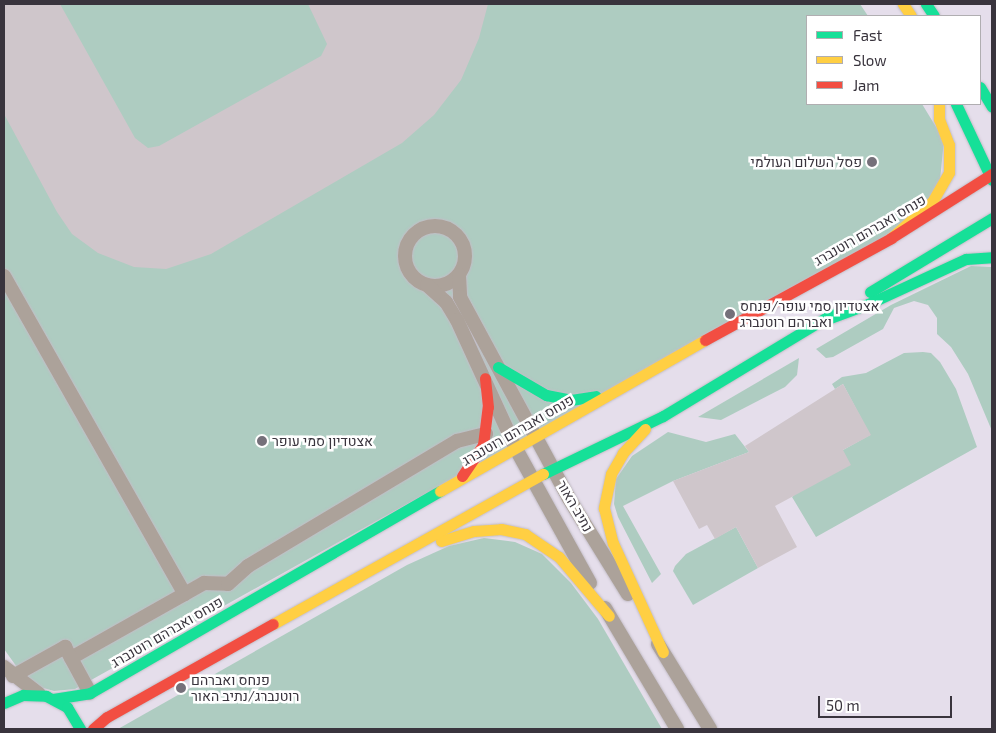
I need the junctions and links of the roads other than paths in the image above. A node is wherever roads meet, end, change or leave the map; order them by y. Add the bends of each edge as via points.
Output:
1 (903, 4) edge
2 (926, 4) edge
3 (910, 15) edge
4 (933, 15) edge
5 (986, 94) edge
6 (939, 105) edge
7 (956, 105) edge
8 (992, 107) edge
9 (991, 176) edge
10 (992, 218) edge
11 (891, 238) junction
12 (992, 257) edge
13 (459, 275) junction
14 (4, 276) edge
15 (427, 285) junction
16 (819, 322) junction
17 (498, 367) junction
18 (485, 378) junction
19 (610, 393) junction
20 (663, 416) junction
21 (486, 434) junction
22 (536, 438) junction
23 (516, 450) junction
24 (554, 468) junction
25 (534, 479) junction
26 (459, 481) junction
27 (386, 563) junction
28 (185, 594) junction
29 (609, 616) junction
30 (663, 652) junction
31 (71, 658) junction
32 (8, 671) edge
33 (90, 693) junction
34 (38, 694) junction
35 (54, 699) junction
36 (4, 703) edge
37 (80, 729) edge
38 (93, 729) edge
39 (677, 729) edge
40 (710, 729) edge

1 - 3 main road
2 - 4 main road
5 - 8 main road
6 - 11 main road via 939,119 949,145 949,172 932,202
7 - 9 main road
9 - 11 main road, פנחס ואברהם רוטנברג
10 - 16 main road
11 - 19 main road, פנחס ואברהם רוטנברג
12 - 16 main road via 966,259 868,304
13 - 15 street via 441,286
13 - 15 street via 465,260 461,240 444,226 423,227 410,238 404,258 410,274
13 - 17 street, נתיב האור via 460,297
14 - 28 street
15 - 18 street, נתיב האור via 446,302
16 - 20 main road
17 - 19 main road via 546,395 584,400
17 - 22 street, נתיב האור via 526,414
18 - 21 main road
18 - 23 street, נתיב האור
19 - 22 main road, פנחס ואברהם רוטנברג
20 - 24 main road
20 - 30 main road via 638,434 623,453 610,474 604,508 612,543
21 - 26 main road via 483,445
21 - 28 street via 457,441 248,566 228,584 204,583
22 - 23 main road, פנחס ואברהם רוטנברג
22 - 24 street, נתיב האור
23 - 25 street, נתיב האור
23 - 26 main road, פנחס ואברהם רוטנברג
24 - 25 main road
24 - 30 street, נתיב האור
25 - 27 main road
25 - 29 street, נתיב האור
26 - 33 main road, פנחס ואברהם רוטנברג
27 - 29 main road via 474,531 501,529 525,534 559,557
27 - 38 main road via 107,717
28 - 31 street
29 - 39 street, נתיב האור
30 - 40 street, נתיב האור
31 - 32 street via 65,647
31 - 33 street
32 - 34 street
33 - 35 main road, פנחס ואברהם רוטנברג
34 - 35 main road
34 - 36 main road via 23,695
35 - 37 main road via 72,713

